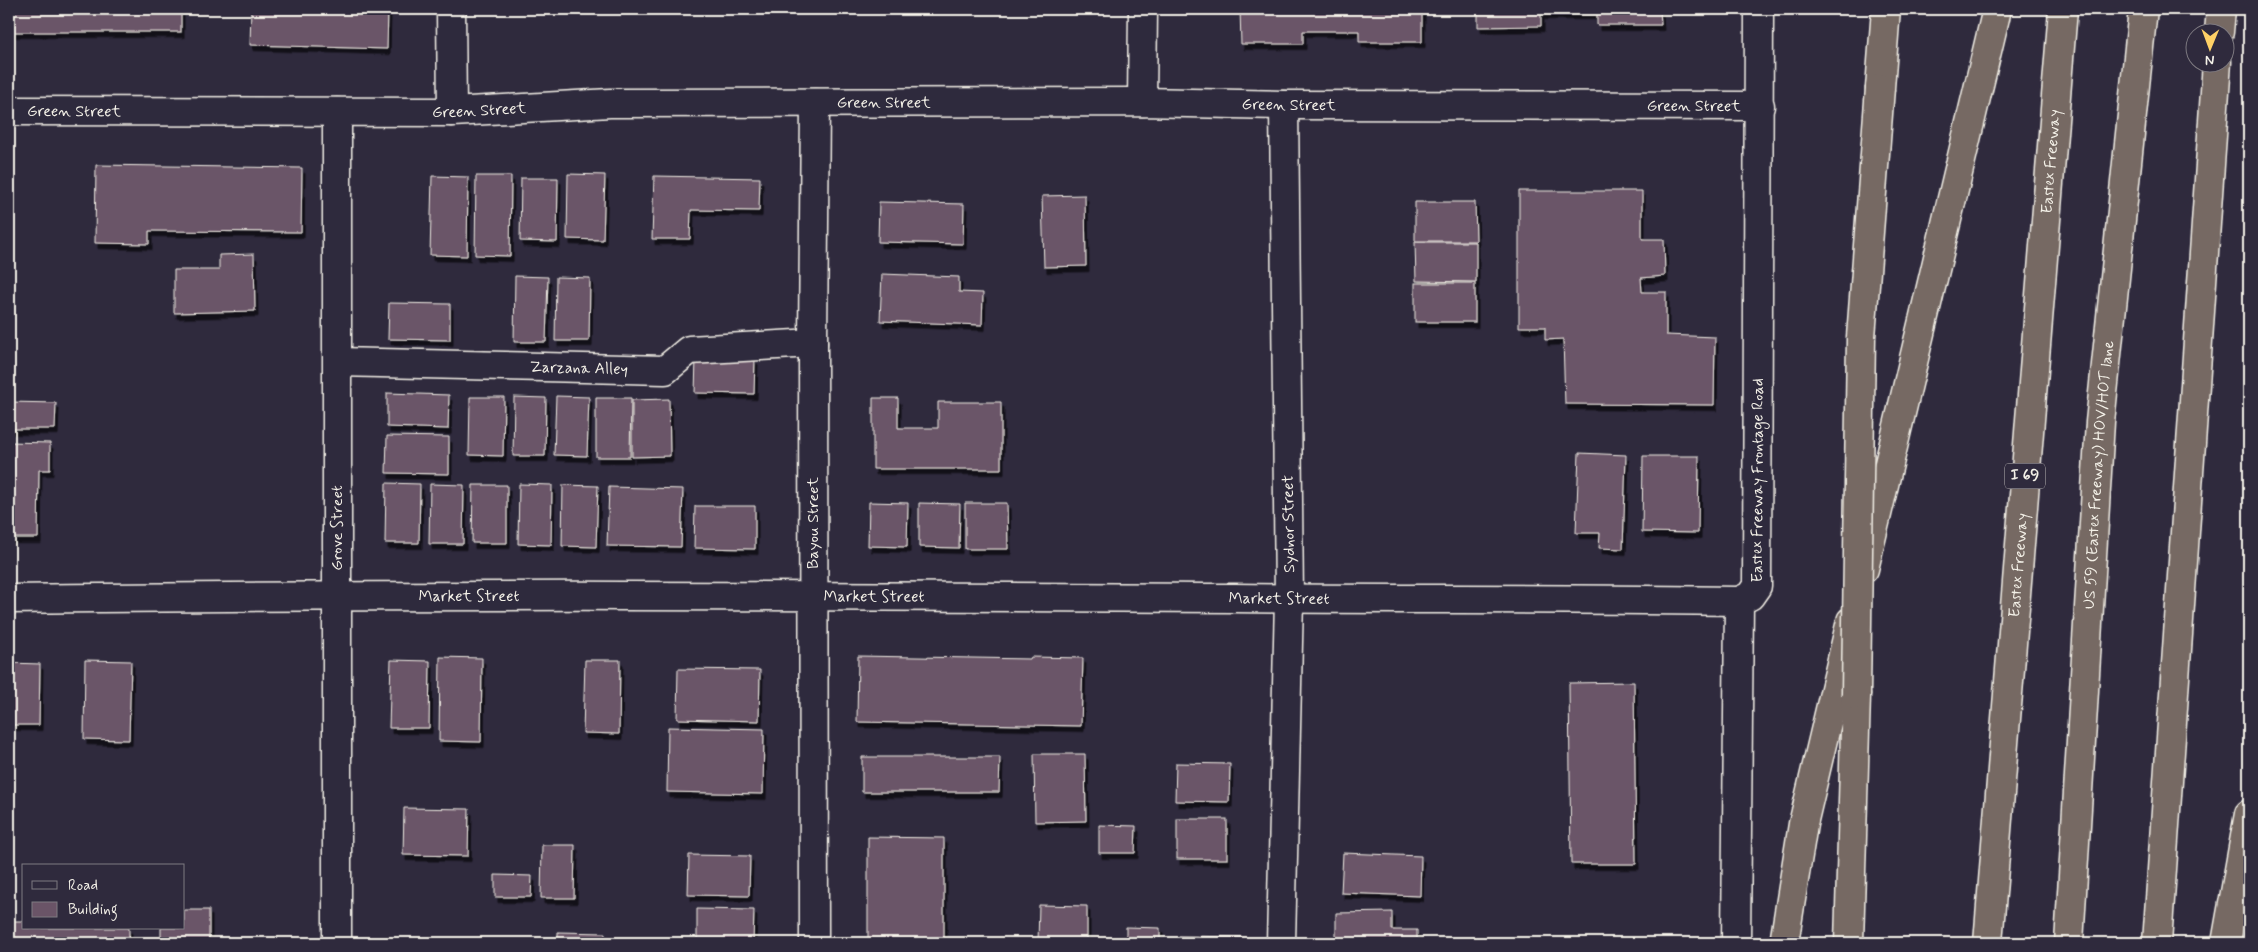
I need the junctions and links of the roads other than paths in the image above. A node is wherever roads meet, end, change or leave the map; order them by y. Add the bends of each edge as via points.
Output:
1 (451, 9) edge
2 (1143, 9) edge
3 (1759, 9) edge
4 (1886, 9) edge
5 (1997, 9) edge
6 (2063, 9) edge
7 (2144, 9) edge
8 (2221, 9) edge
9 (2220, 22) edge
10 (2216, 72) edge
11 (1142, 102) junction
12 (815, 103) junction
13 (1284, 104) junction
14 (1760, 106) junction
15 (9, 110) edge
16 (337, 112) junction
17 (452, 112) junction
18 (813, 343) junction
19 (338, 362) junction
20 (336, 595) junction
21 (813, 596) junction
22 (9, 599) edge
23 (1290, 599) junction
24 (1738, 601) junction
25 (2249, 814) edge
26 (337, 943) edge
27 (814, 943) edge
28 (1281, 943) edge
29 (1736, 943) edge
30 (1784, 943) edge
31 (1849, 943) edge
32 (1988, 943) edge
33 (2069, 943) edge
34 (2157, 943) edge
35 (2226, 943) edge

1 - 17 street
2 - 11 street
3 - 14 street, Eastex Freeway Frontage Road
4 - 31 highway, bridge via 1861,337
5 - 30 highway via 1803,824
6 - 32 highway, Eastex Freeway / I 69
7 - 33 highway, US 59 (Eastex Freeway) HOV/HOT lane via 2100,422
8 - 9 highway
10 - 34 highway
11 - 12 street, Green Street
11 - 13 street, Green Street
12 - 17 street, Green Street via 610,103
12 - 18 street, Bayou Street
13 - 14 street, Green Street
13 - 23 street, Sydnor Street
14 - 24 street, Eastex Freeway Frontage Road via 1757,586 1750,596
15 - 16 street, Green Street
16 - 17 street, Green Street
16 - 19 street, Grove Street
18 - 19 street, Zarzana Alley via 689,350 665,370
18 - 21 street, Bayou Street
19 - 20 street, Grove Street
20 - 21 street, Market Street
20 - 22 street, Market Street
20 - 26 street, Grove Street
21 - 23 street, Market Street
21 - 27 street, Bayou Street
23 - 24 street, Market Street
23 - 28 street, Sydnor Street
24 - 29 street, Eastex Freeway Frontage Road
25 - 35 highway

